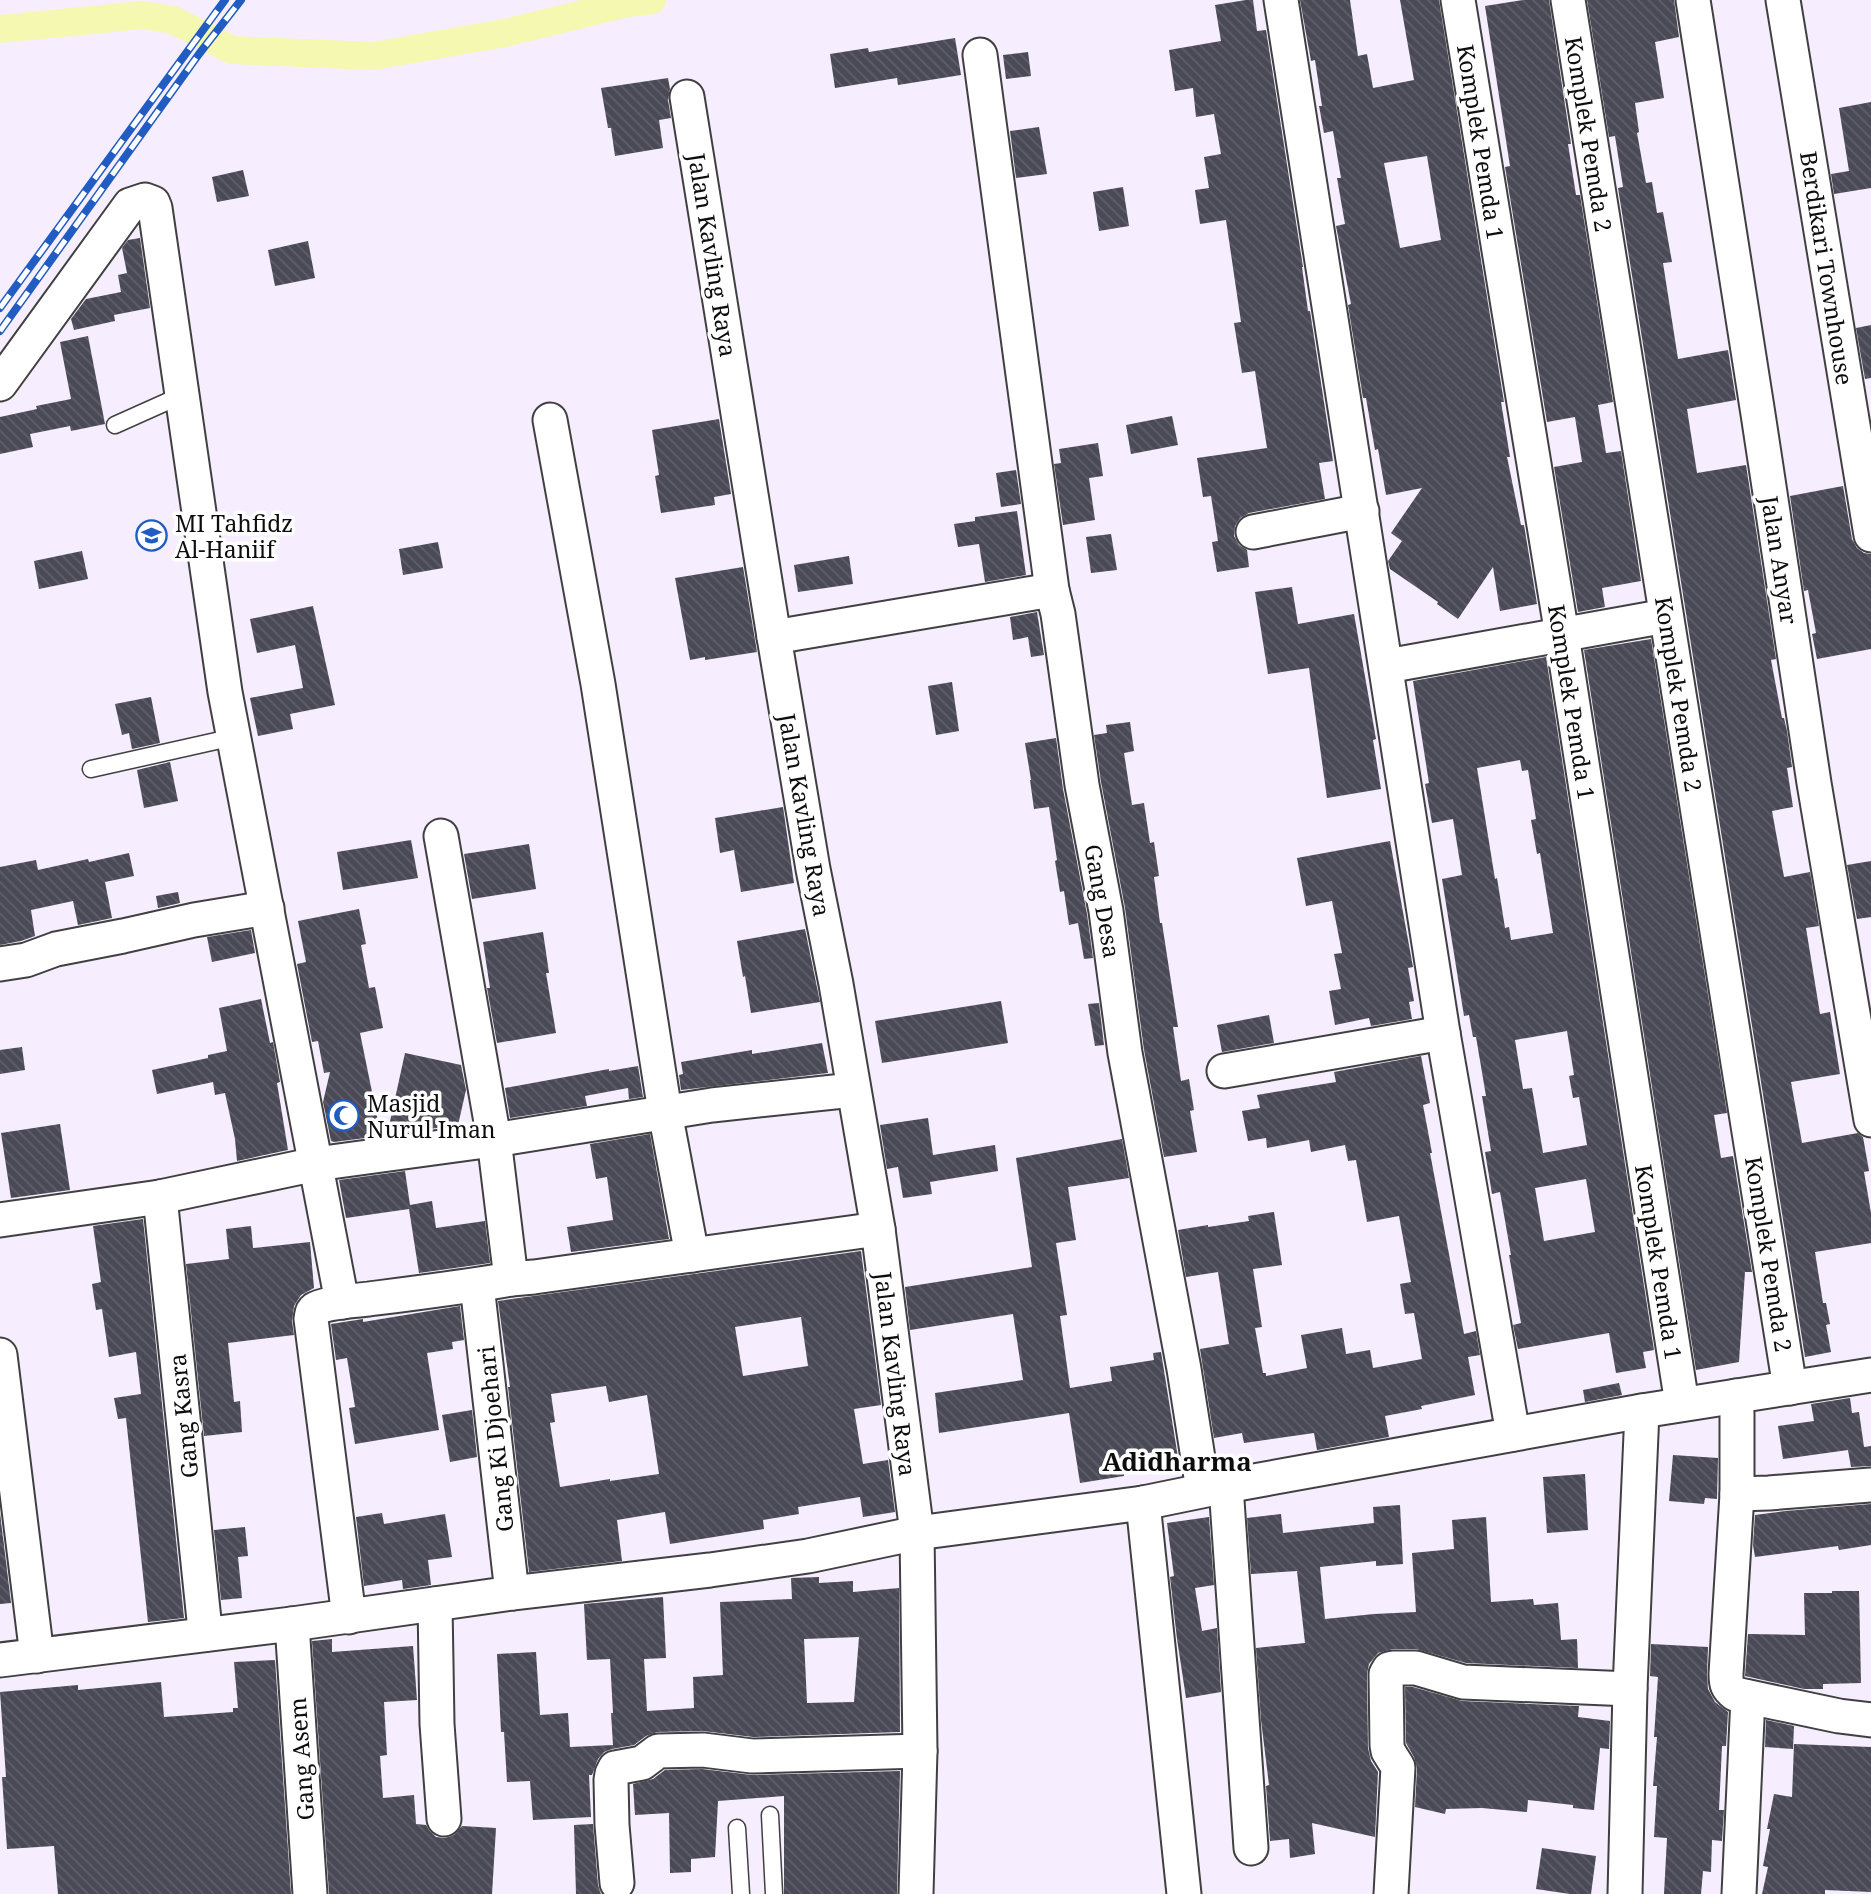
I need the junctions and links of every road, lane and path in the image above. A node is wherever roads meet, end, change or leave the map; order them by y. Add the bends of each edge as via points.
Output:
1 (1281, 0) edge
2 (1458, 0) edge
3 (1568, 0) edge
4 (1693, 0) edge
5 (1783, 0) edge
6 (980, 55) dead end
7 (687, 97) dead end
8 (0, 384) edge
9 (182, 396) junction
10 (550, 420) dead end
11 (116, 425) dead end
12 (1362, 511) junction
13 (1253, 532) dead end
14 (1871, 535) edge
15 (1052, 590) junction
16 (1667, 616) junction
17 (1562, 635) junction
18 (774, 637) junction
19 (1387, 666) junction
20 (234, 737) junction
21 (91, 769) dead end
22 (441, 836) dead end
23 (267, 908) junction
24 (0, 964) edge
25 (1443, 1033) junction
26 (1224, 1071) dead end
27 (853, 1090) junction
28 (665, 1112) junction
29 (1871, 1120) edge
30 (494, 1139) junction
31 (316, 1164) junction
32 (160, 1197) junction
33 (0, 1220) edge
34 (878, 1229) junction
35 (692, 1255) junction
36 (511, 1279) junction
37 (477, 1285) junction
38 (342, 1302) junction
39 (0, 1355) edge
40 (1871, 1375) edge
41 (1790, 1388) junction
42 (1736, 1396) junction
43 (1682, 1404) junction
44 (1642, 1411) junction
45 (1513, 1434) junction
46 (6, 1447) edge
47 (1871, 1485) edge
48 (1215, 1488) junction
49 (1737, 1494) junction
50 (1143, 1503) junction
51 (916, 1533) junction
52 (512, 1592) junction
53 (435, 1605) junction
54 (349, 1617) junction
55 (292, 1624) junction
56 (207, 1634) junction
57 (37, 1656) junction
58 (0, 1660) edge
59 (1630, 1689) junction
60 (1748, 1697) junction
61 (1871, 1720) edge
62 (920, 1751) junction
63 (771, 1815) dead end
64 (444, 1819) dead end
65 (737, 1828) dead end
66 (1251, 1848) dead end
67 (617, 1883) dead end
68 (310, 1894) edge
69 (741, 1894) edge
70 (774, 1894) edge
71 (916, 1894) edge
72 (1184, 1894) edge
73 (1391, 1894) edge
74 (1625, 1894) edge
75 (1740, 1894) edge

1 - 12 street
2 - 17 street, Komplek Pemda 1
3 - 16 street, Komplek Pemda 2
4 - 29 street, Jalan Anyar
5 - 14 street, Berdikari Townhouse
6 - 15 street, Gang Desa
7 - 18 street, Jalan Kavling Raya
8 - 9 street via 126,211 145,200 155,208
9 - 11 lane
9 - 20 street
10 - 28 street via 598,684
12 - 13 street
12 - 19 street
15 - 18 street
15 - 48 street, Gang Desa via 1125,1053 1184,1369
16 - 17 street
16 - 41 street, Komplek Pemda 2
17 - 19 street
17 - 43 street, Komplek Pemda 1
18 - 27 street, Jalan Kavling Raya
19 - 25 street
20 - 21 lane
20 - 23 street
22 - 30 street
23 - 24 street
23 - 31 street
25 - 26 street
25 - 45 street
27 - 28 street
27 - 34 street, Jalan Kavling Raya
28 - 30 street
28 - 35 street
30 - 31 street
30 - 36 street
31 - 32 street
31 - 38 street
32 - 33 street
32 - 56 street, Gang Kasra
34 - 35 street
34 - 51 street, Jalan Kavling Raya
35 - 36 street
36 - 37 street
37 - 38 street
37 - 52 street, Gang Ki Djoehari
38 - 54 street via 314,1310 311,1319
39 - 46 street
40 - 41 street
41 - 42 street
42 - 43 street
42 - 49 street
43 - 44 street
44 - 45 street
44 - 59 street
45 - 48 street
46 - 57 street
47 - 49 street
48 - 50 street
48 - 66 street, Gang Desa
49 - 60 street via 1727,1683 1735,1694
50 - 51 street
50 - 72 street
51 - 52 street via 722,1569
51 - 62 street, Jalan Kavling Raya
52 - 53 street
53 - 54 street
53 - 64 street
54 - 55 street
55 - 56 street
55 - 68 street, Gang Asem
56 - 57 street
57 - 58 street
59 - 73 street via 1462,1682 1416,1668 1389,1670 1387,1745 1398,1767
59 - 74 street
60 - 61 street
60 - 75 street
62 - 67 street via 752,1756 658,1751 642,1763 614,1769
62 - 71 street, Jalan Kavling Raya
63 - 70 lane
65 - 69 lane

